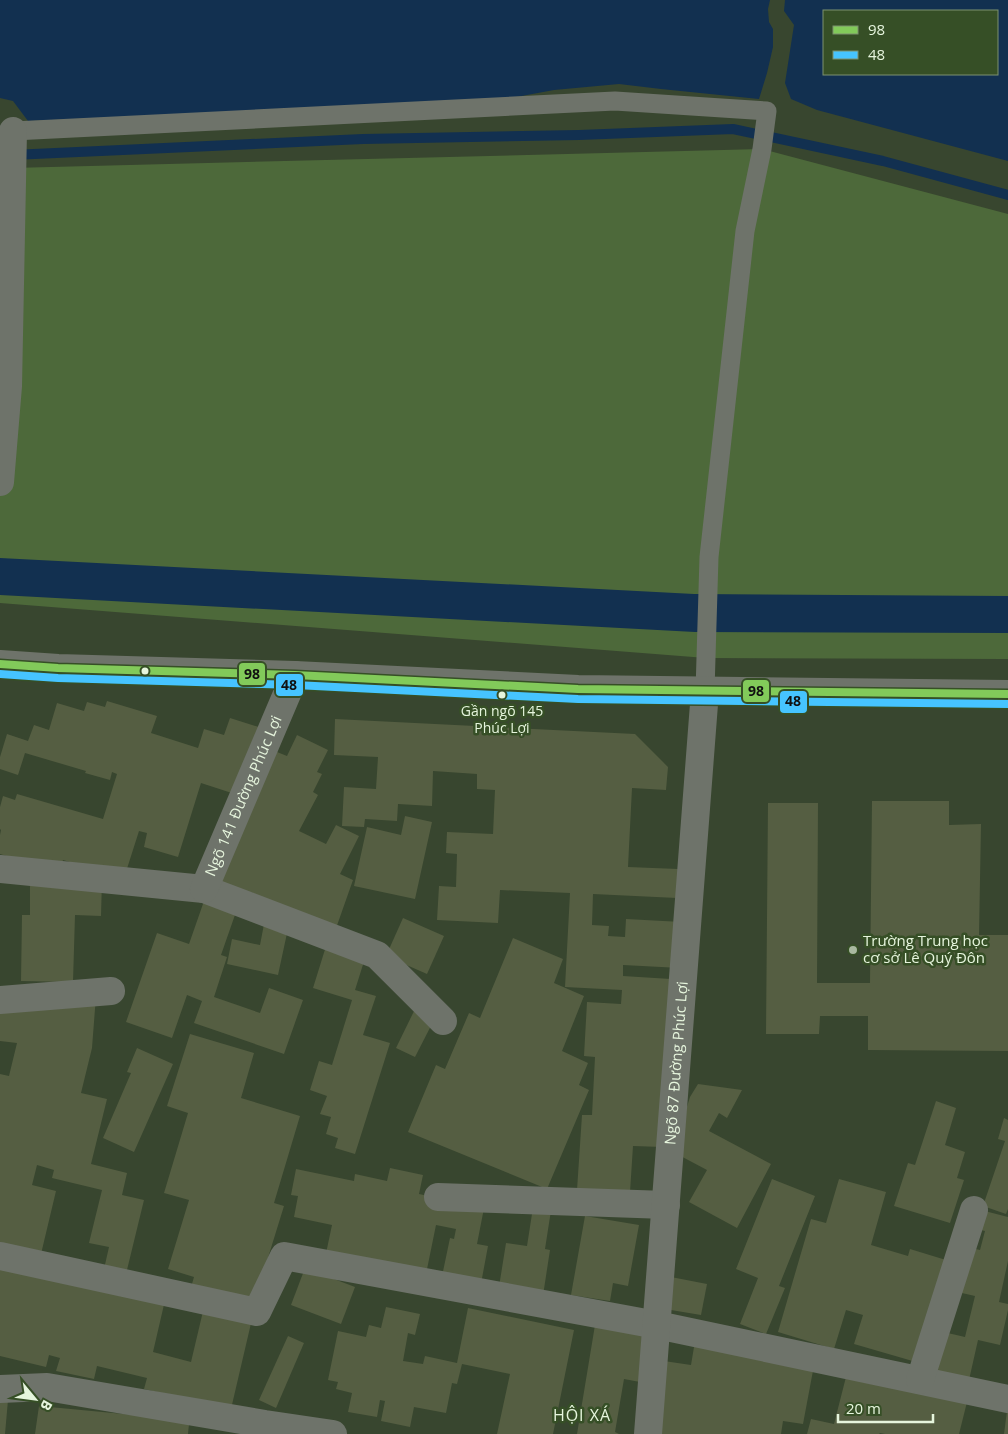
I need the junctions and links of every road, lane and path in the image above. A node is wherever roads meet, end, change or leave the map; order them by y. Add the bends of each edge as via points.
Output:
1 (13, 147) joint
2 (0, 482) edge
3 (0, 664) edge
4 (295, 675) junction
5 (705, 691) junction
6 (1008, 694) edge
7 (0, 869) edge
8 (204, 889) junction
9 (111, 991) dead end
10 (0, 1000) edge
11 (443, 1021) dead end
12 (438, 1197) dead end
13 (666, 1205) junction
14 (974, 1210) dead end
15 (0, 1256) edge
16 (656, 1326) junction
17 (920, 1380) junction
18 (0, 1389) edge
19 (1008, 1399) edge
20 (213, 1425) edge
21 (334, 1434) edge
22 (648, 1434) edge

1 - 2 street via 8,386
1 - 5 lane via 615,101 768,111 745,231 710,557
3 - 4 street
4 - 5 street via 578,689
4 - 8 street, Ngõ 141 Đường Phúc Lợi
5 - 6 street
5 - 13 street, Ngõ 87 Đường Phúc Lợi
7 - 8 street
8 - 11 street via 377,955
9 - 10 street
12 - 13 street
13 - 16 street, Ngõ 87 Đường Phúc Lợi
14 - 17 street
15 - 16 street via 257,1312 284,1256
16 - 17 street
16 - 22 street, Ngõ 87 Đường Phúc Lợi
17 - 19 street
18 - 20 street via 47,1387
20 - 21 street

